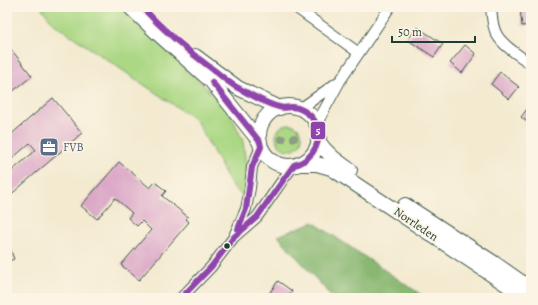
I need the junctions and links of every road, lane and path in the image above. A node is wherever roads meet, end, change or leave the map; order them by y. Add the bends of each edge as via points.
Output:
1 (130, 7) edge
2 (142, 7) edge
3 (295, 7) edge
4 (390, 7) edge
5 (491, 7) edge
6 (359, 53) junction
7 (531, 64) edge
8 (340, 81) junction
9 (280, 108) junction
10 (300, 109) junction
11 (316, 125) junction
12 (318, 141) junction
13 (261, 145) junction
14 (297, 165) junction
15 (234, 237) junction
16 (531, 289) edge
17 (181, 298) edge
18 (528, 298) edge

1 - 13 main road via 211,81
2 - 9 main road via 195,56 238,88
3 - 6 street
4 - 6 street
5 - 7 street via 497,35 504,44
6 - 8 street
8 - 10 street
8 - 11 street
9 - 10 main road
9 - 13 main road via 264,121 260,130
10 - 11 main road via 309,114
11 - 12 main road
12 - 14 main road via 311,156
12 - 16 main road, Norrleden via 335,160
13 - 14 main road via 268,157 278,164
13 - 15 street via 252,167 246,209
14 - 15 street via 257,217
14 - 18 main road, Norrleden via 317,164 331,168
15 - 17 street

